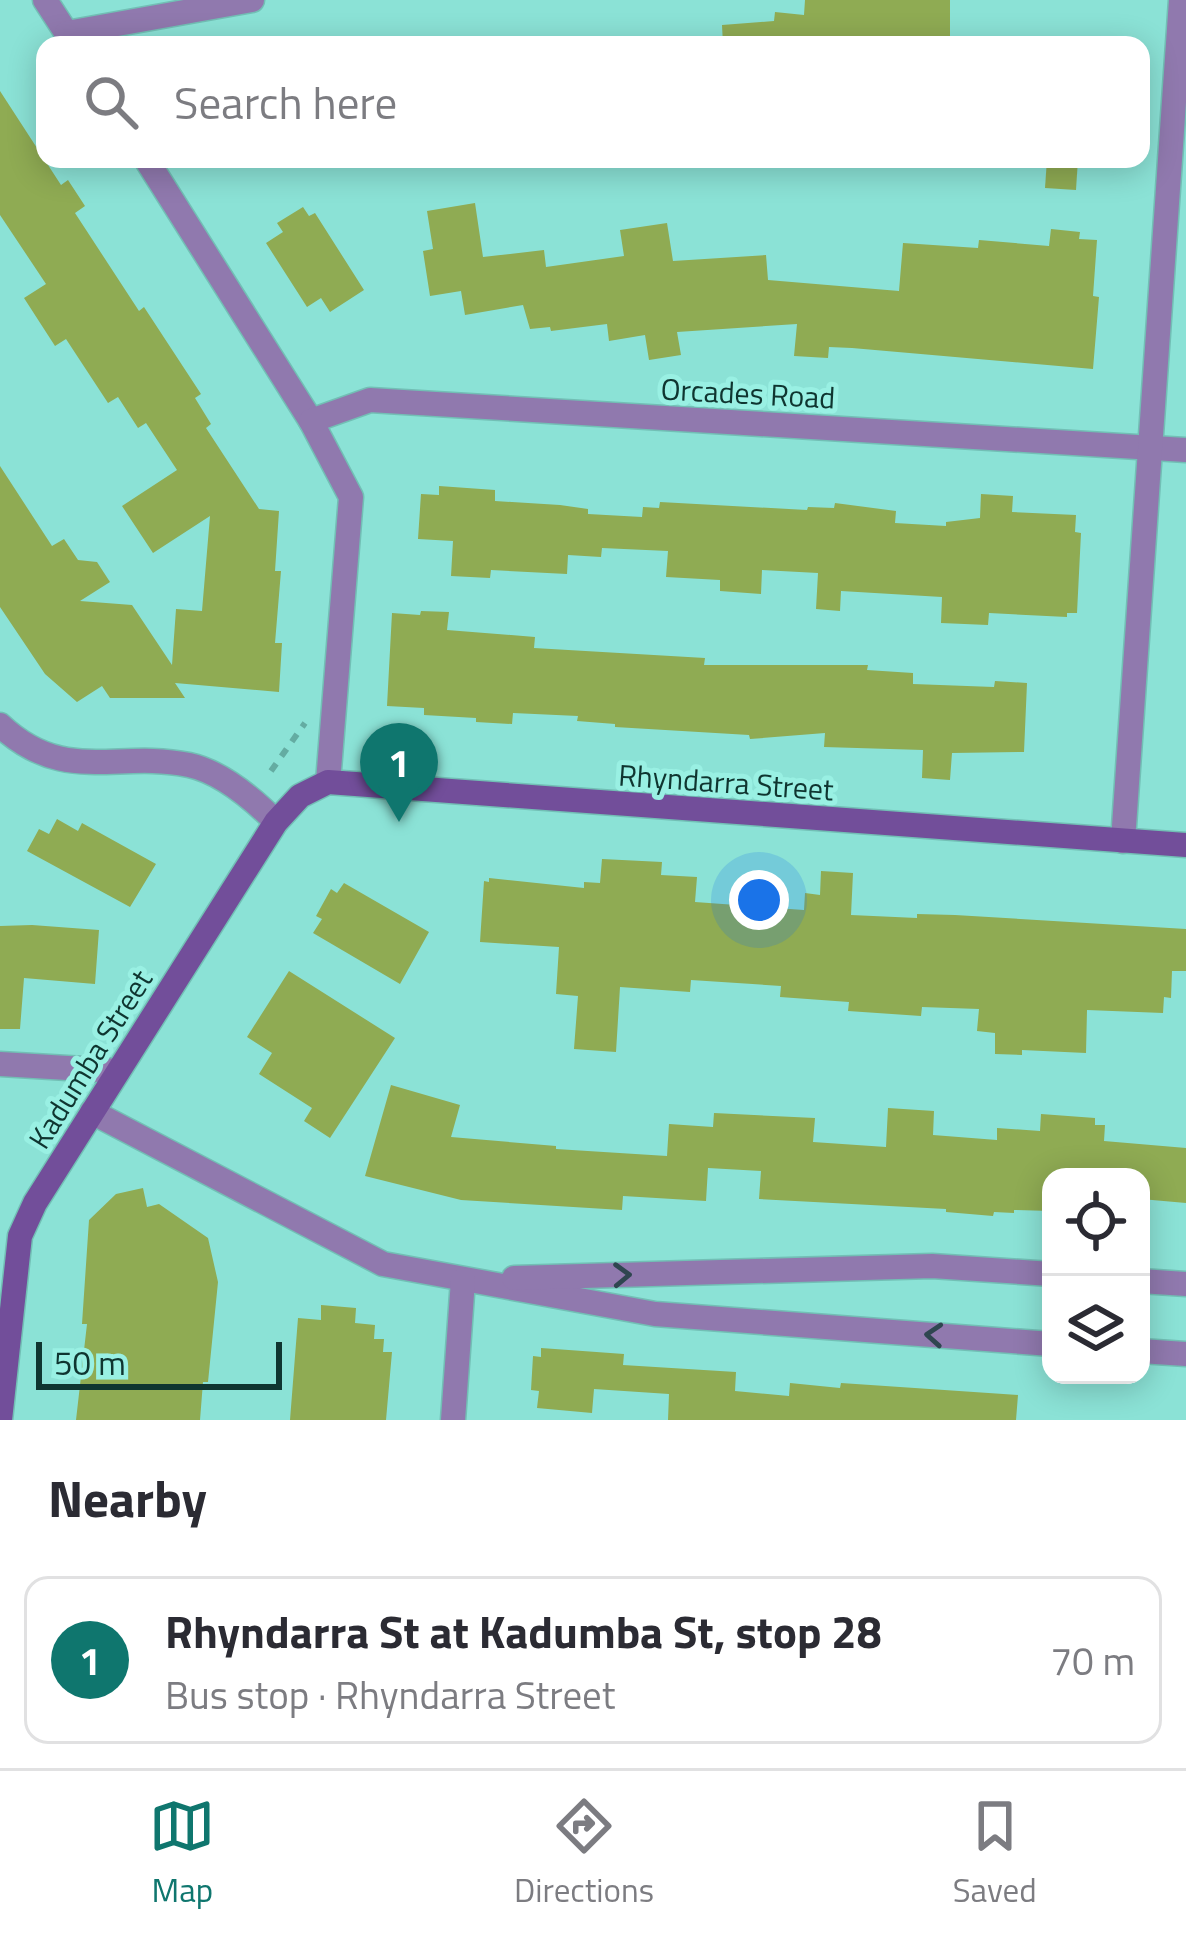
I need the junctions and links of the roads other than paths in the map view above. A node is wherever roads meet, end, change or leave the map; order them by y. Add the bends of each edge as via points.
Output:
1 (45, 0) edge
2 (252, 0) edge
3 (1181, 0) edge
4 (68, 36) edge
5 (84, 36) edge
6 (152, 168) edge
7 (311, 421) junction
8 (1150, 447) junction
9 (1186, 450) edge
10 (0, 725) edge
11 (328, 782) junction
12 (276, 822) junction
13 (1123, 841) junction
14 (1186, 845) edge
15 (0, 1064) edge
16 (118, 1071) junction
17 (92, 1112) junction
18 (1042, 1273) edge
19 (463, 1280) junction
20 (1150, 1282) edge
21 (1186, 1284) edge
22 (1042, 1343) edge
23 (1150, 1352) edge
24 (1186, 1354) edge
25 (0, 1420) edge
26 (453, 1420) edge

1 - 4 street
2 - 5 street
3 - 8 street
6 - 7 street
7 - 8 street, Orcades Road via 370,400
7 - 11 street via 351,497
8 - 9 street, Orcades Road
8 - 13 street
10 - 12 street via 22,746 57,760 191,765 250,796
11 - 12 street
11 - 13 street, Rhyndarra Street
12 - 16 street, Kadumba Street
13 - 14 street, Rhyndarra Street
15 - 16 street
16 - 17 street, Kadumba Street
17 - 19 street via 383,1264
17 - 25 street, Kadumba Street via 20,1236
19 -> 18 street via 932,1266
22 -> 19 street via 655,1314
19 - 26 street
20 - 21 street
23 - 24 street

